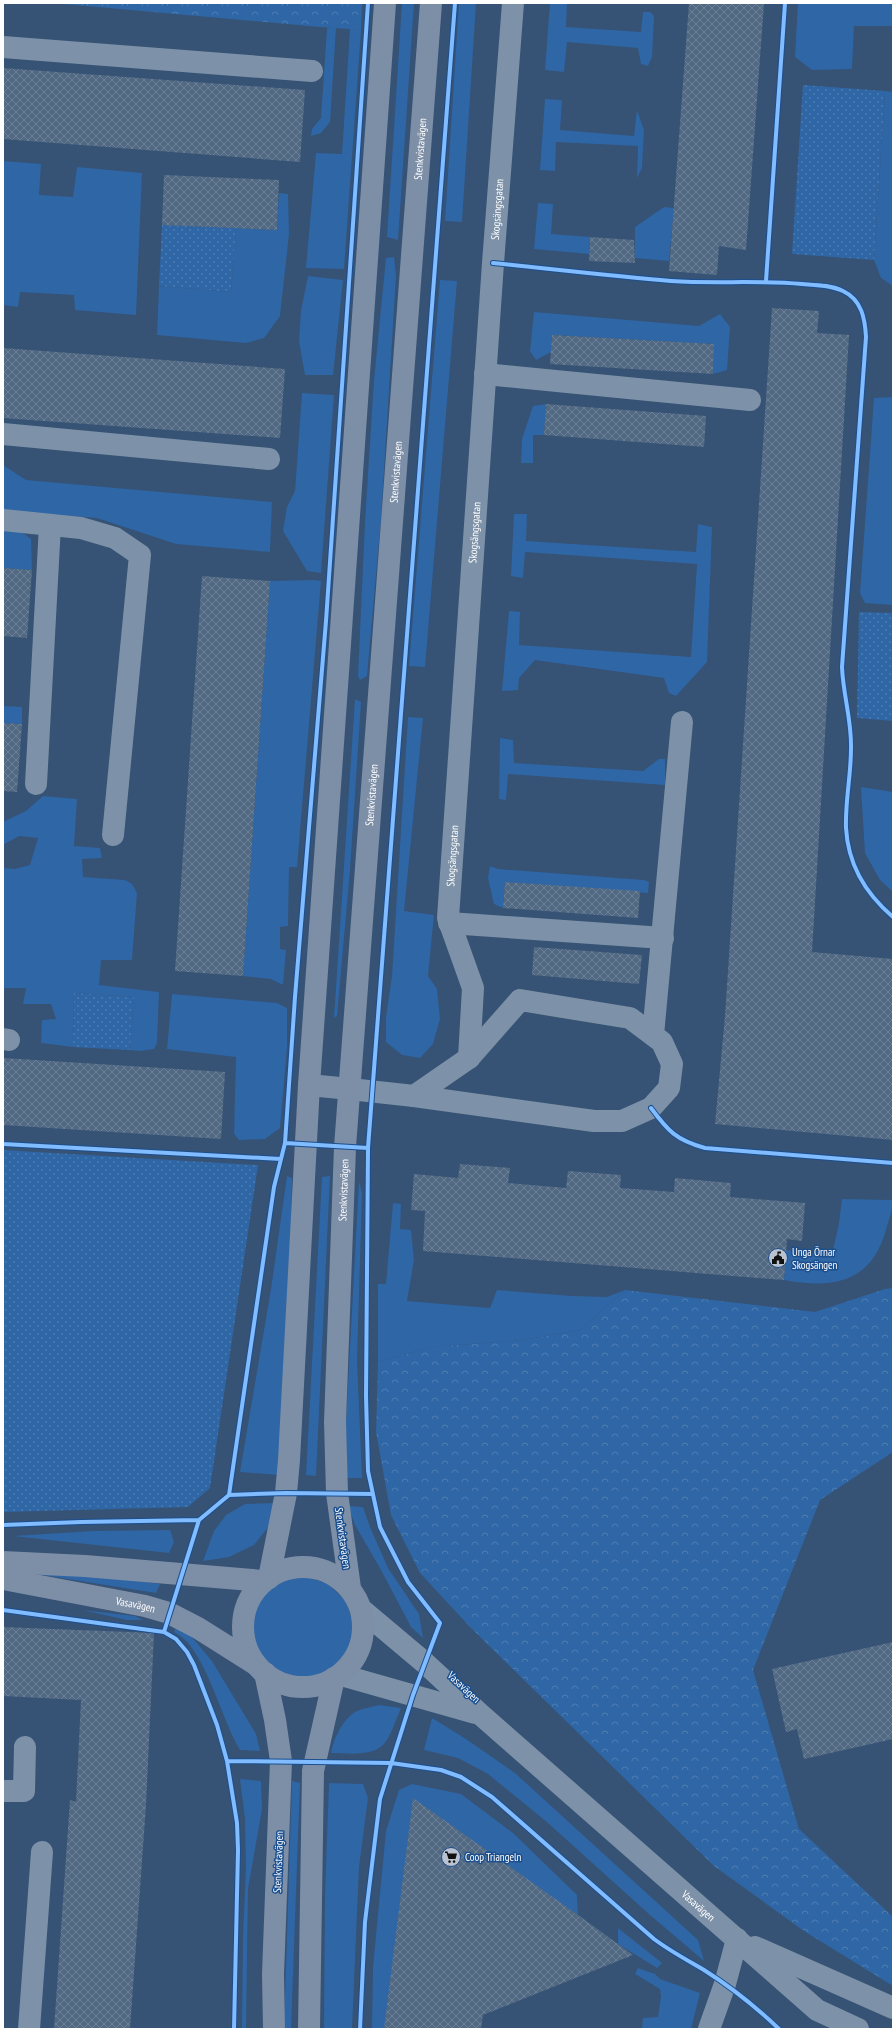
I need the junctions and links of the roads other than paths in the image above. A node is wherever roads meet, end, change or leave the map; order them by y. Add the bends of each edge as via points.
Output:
1 (385, 3) edge
2 (431, 3) edge
3 (513, 3) edge
4 (3, 47) edge
5 (312, 71) dead end
6 (485, 374) junction
7 (750, 400) dead end
8 (3, 434) edge
9 (269, 460) dead end
10 (3, 520) edge
11 (50, 525) junction
12 (682, 722) dead end
13 (36, 784) dead end
14 (113, 835) dead end
15 (449, 923) junction
16 (663, 938) junction
17 (653, 1035) junction
18 (469, 1058) junction
19 (309, 1085) junction
20 (350, 1089) junction
21 (414, 1096) junction
22 (3, 1562) edge
23 (3, 1579) edge
24 (266, 1579) junction
25 (350, 1588) junction
26 (362, 1610) junction
27 (260, 1668) junction
28 (338, 1677) junction
29 (480, 1714) junction
30 (25, 1746) dead end
31 (3, 1791) edge
32 (42, 1852) dead end
33 (737, 1939) junction
34 (893, 2008) edge
35 (29, 2029) edge
36 (274, 2029) edge
37 (309, 2029) edge
38 (709, 2029) edge
39 (858, 2029) edge

1 - 19 main road
2 - 20 main road, Stenkvistavägen
3 - 6 street, Skogsängsgatan
4 - 5 street
6 - 7 street
6 - 15 street, Skogsängsgatan
8 - 9 street
10 - 11 street
11 - 13 street
11 - 14 street via 81,528 116,538 140,555
12 - 16 street
15 - 16 street
15 - 18 street, Skogsängsgatan via 473,988
16 - 17 street via 658,964
17 - 18 street via 630,1018 520,1000
17 - 21 street via 662,1042 672,1064 669,1088 650,1108 622,1121 594,1121
18 - 21 street
19 - 20 main road
19 - 24 main road via 289,1460 286,1493
20 - 21 street
20 - 25 main road, Stenkvistavägen via 344,1162 335,1422 337,1493
22 - 24 main road
23 - 27 main road, Vasavägen via 145,1606 169,1613 198,1628
24 - 25 main road via 284,1569 308,1566 331,1573
24 - 27 main road via 253,1592 246,1606 243,1621 247,1651
25 - 26 main road
26 - 28 main road via 363,1636 356,1658
26 - 29 street, Vasavägen
27 - 28 main road via 273,1680 296,1687 320,1686
27 - 36 main road, Stenkvistavägen via 275,1720 281,1761 273,1974
28 - 29 street, Vasavägen
28 - 37 main road via 313,1771
29 - 33 street, Vasavägen
30 - 31 street via 24,1791
32 - 35 street
33 - 34 street, Vasavägen
33 - 38 street
33 - 39 street, Vasavägen via 817,2010

